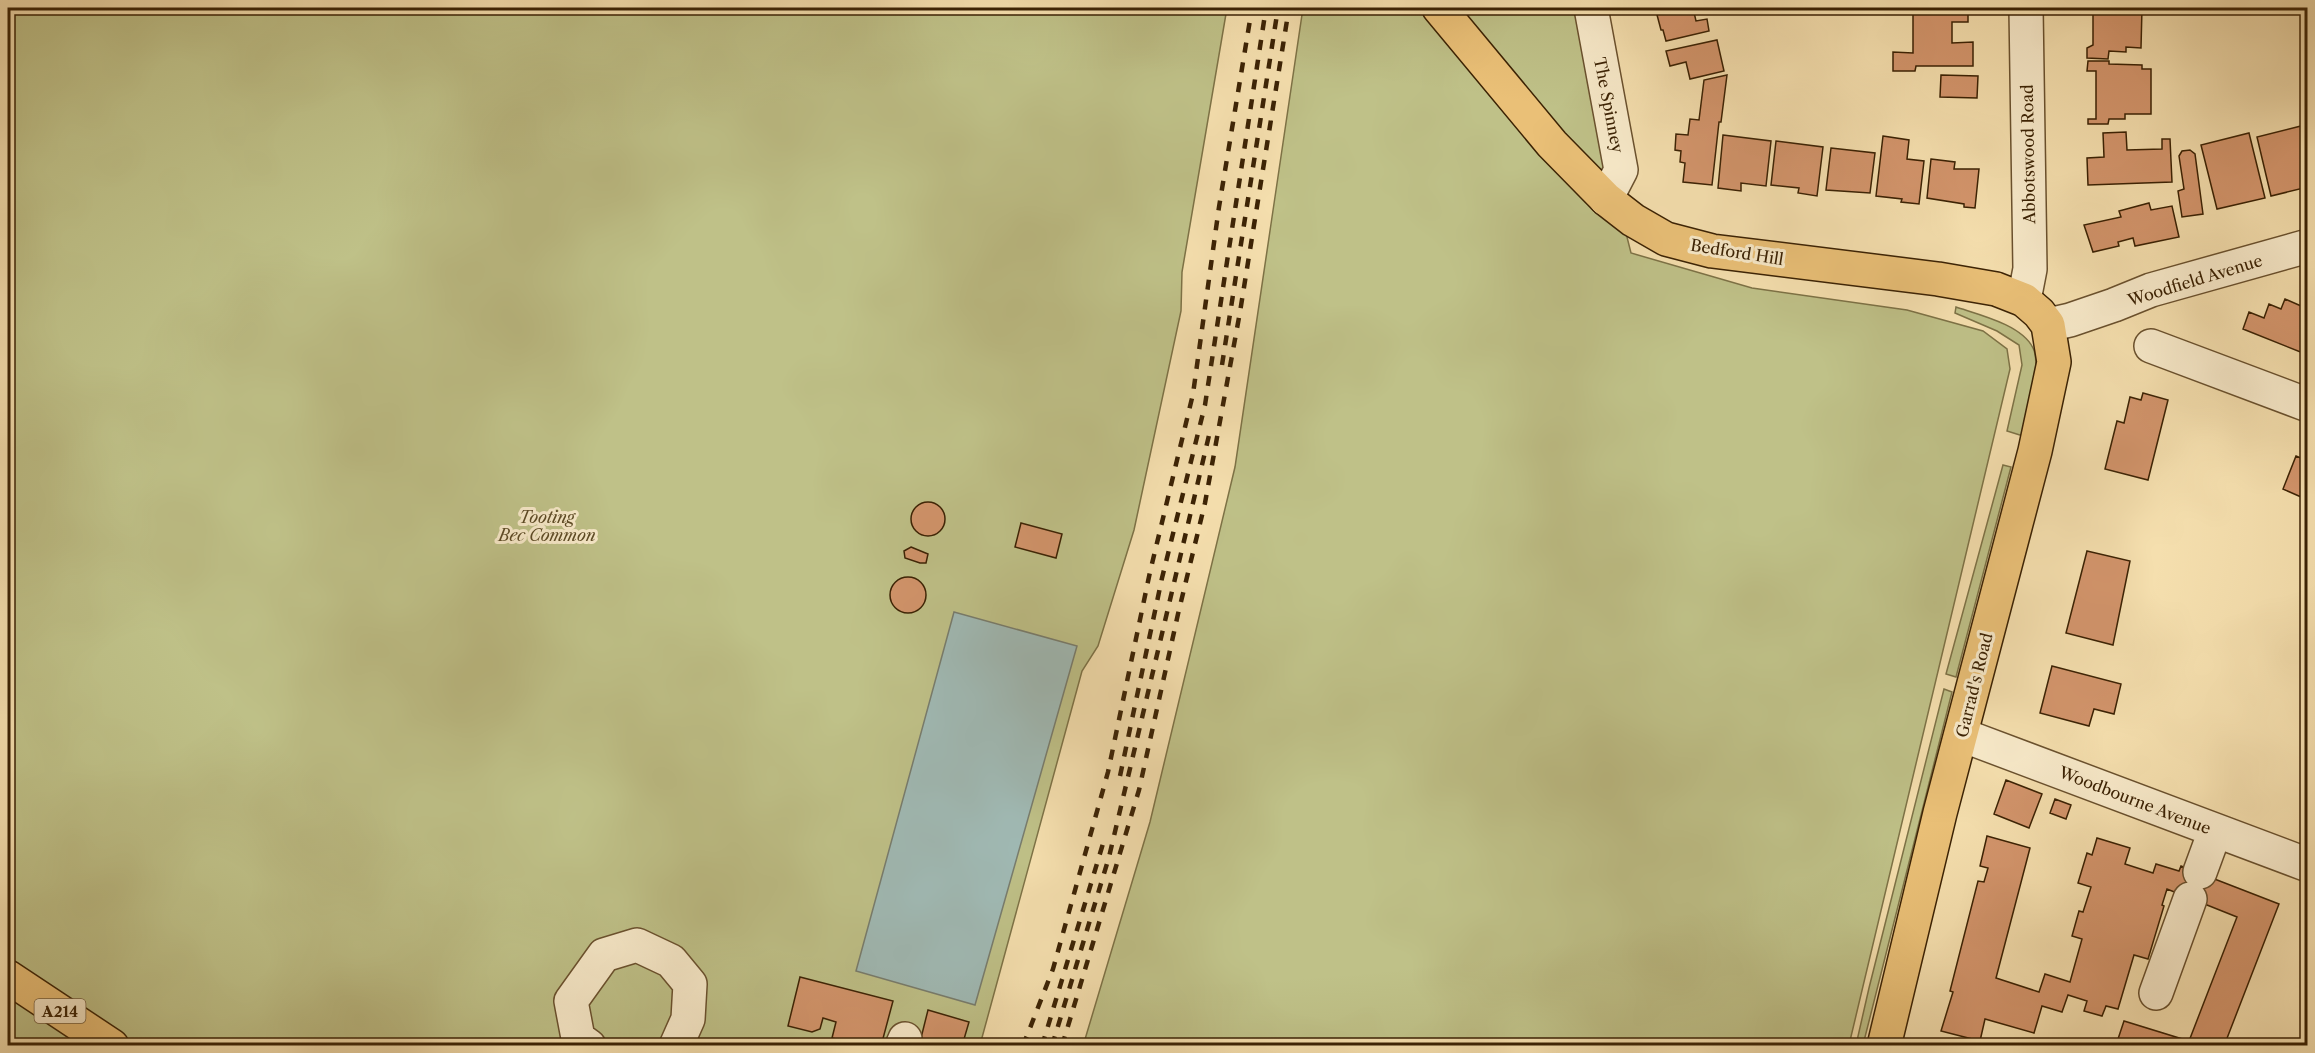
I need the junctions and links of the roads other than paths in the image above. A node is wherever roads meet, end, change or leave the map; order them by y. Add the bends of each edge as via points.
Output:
1 (1439, 8) edge
2 (1591, 8) edge
3 (2026, 8) edge
4 (1606, 199) junction
5 (2307, 246) edge
6 (2024, 300) junction
7 (2048, 325) junction
8 (2151, 346) dead end
9 (2307, 405) edge
10 (1962, 735) junction
11 (2215, 831) junction
12 (2307, 865) edge
13 (8, 977) edge
14 (2156, 993) dead end
15 (687, 1042) edge
16 (578, 1043) edge
17 (112, 1046) edge
18 (1884, 1046) edge

1 - 4 main road, Bedford Hill via 1552,144
2 - 4 street, The Spinney via 1621,170
3 - 6 street, Abbotswood Road via 2030,269
4 - 6 main road, Bedford Hill via 1666,239 1712,251 1938,279 1996,289
5 - 7 street, Woodfield Avenue via 2151,290
6 - 7 main road, Bedford Hill
7 - 10 main road, Garrad's Road via 2054,362
8 - 9 street
10 - 11 street, Woodbourne Avenue
10 - 18 main road, Garrad's Road
11 - 12 street, Woodbourne Avenue
11 - 14 street
13 - 17 main road, A214
15 - 16 street via 690,984 671,961 637,945 604,955 571,1001

